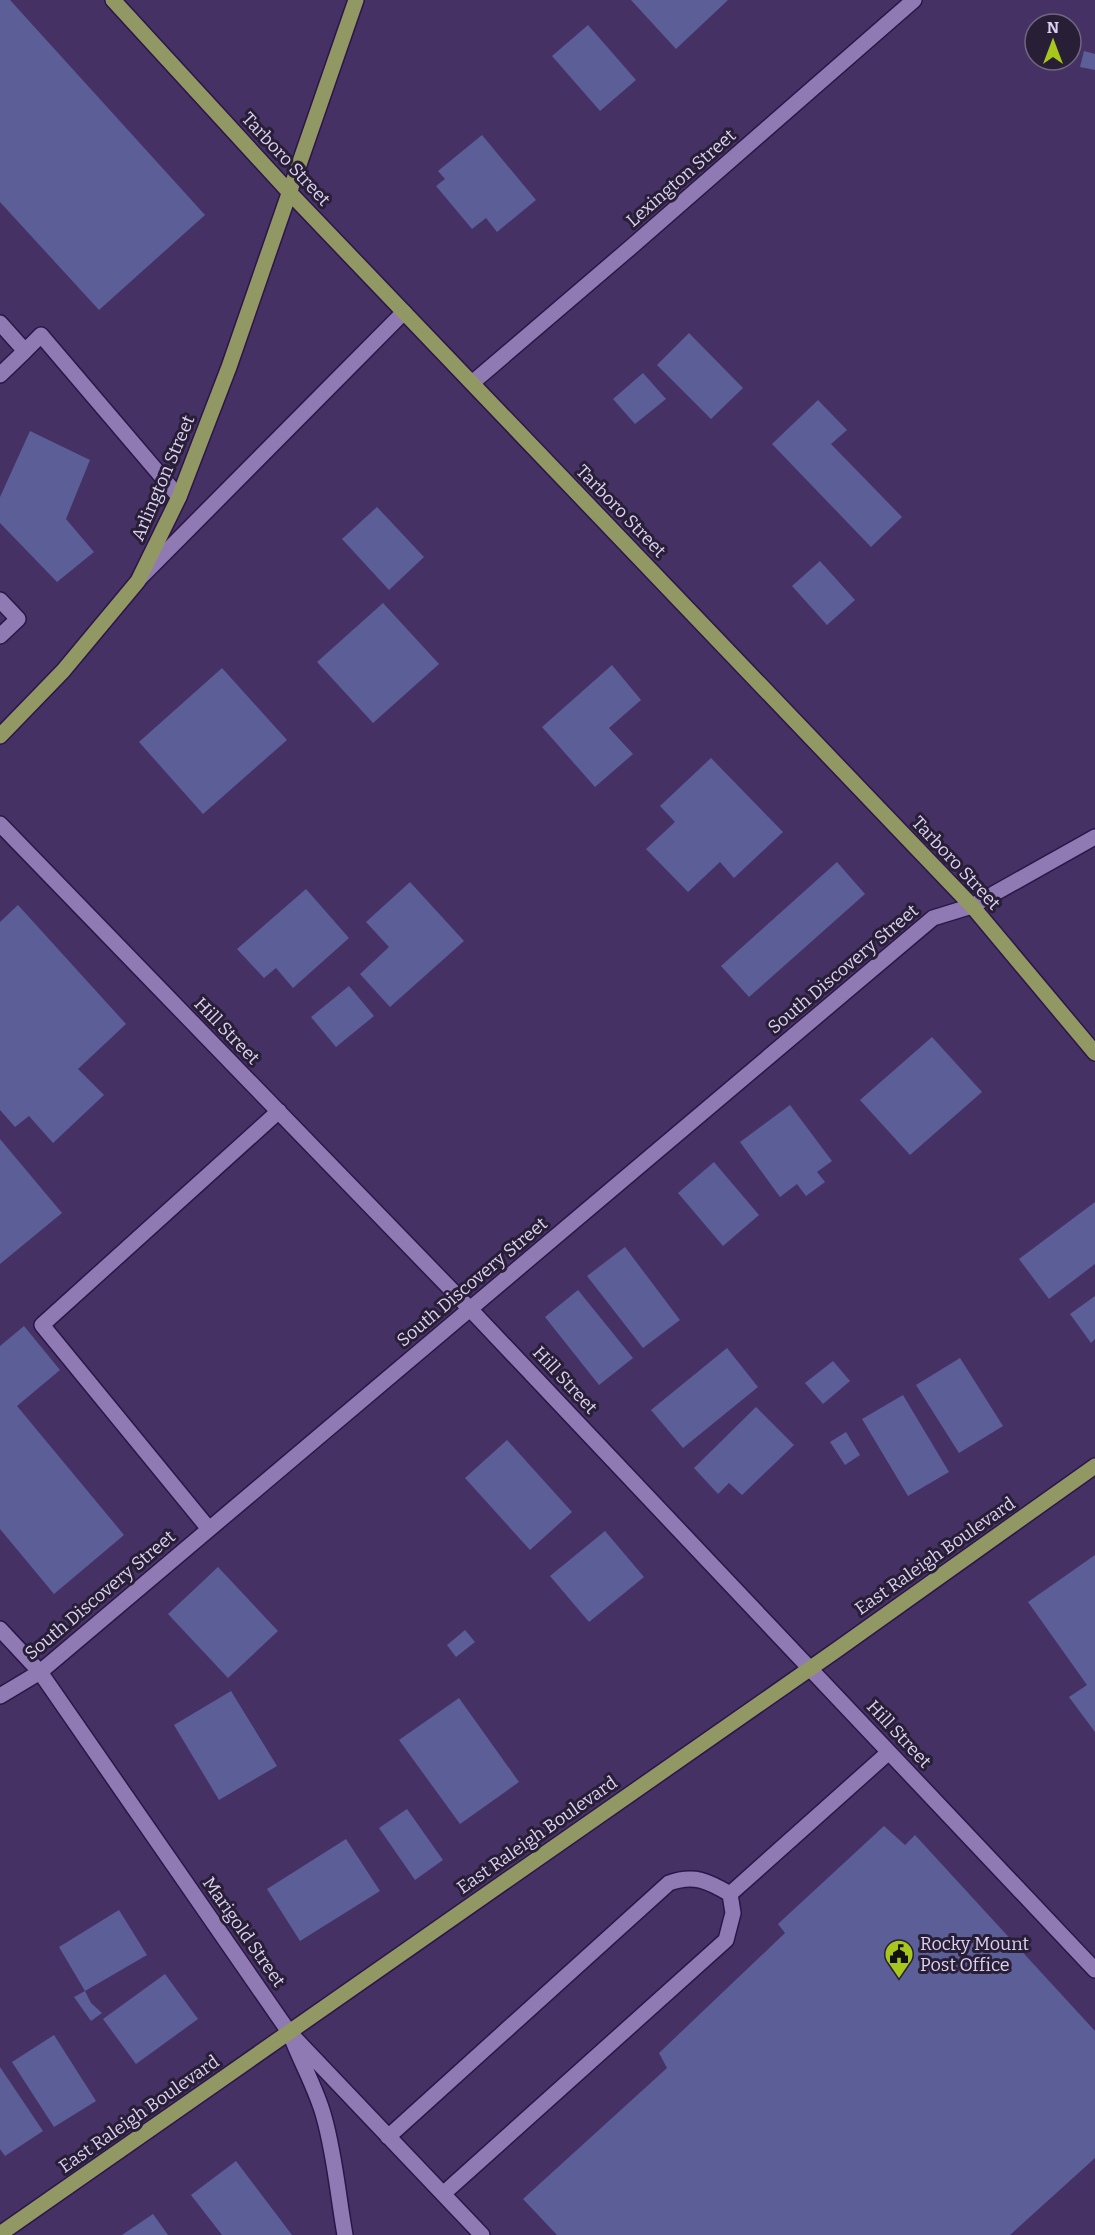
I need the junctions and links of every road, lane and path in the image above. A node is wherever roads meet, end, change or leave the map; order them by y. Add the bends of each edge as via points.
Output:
1 (113, 0) edge
2 (356, 0) edge
3 (914, 0) edge
4 (290, 193) junction
5 (404, 312) junction
6 (0, 323) edge
7 (26, 351) junction
8 (0, 375) edge
9 (472, 383) junction
10 (179, 497) junction
11 (138, 581) junction
12 (0, 600) edge
13 (0, 636) edge
14 (0, 736) edge
15 (0, 824) edge
16 (1095, 837) edge
17 (972, 906) junction
18 (1095, 1053) edge
19 (279, 1112) junction
20 (470, 1309) junction
21 (1095, 1466) edge
22 (209, 1528) junction
23 (0, 1629) edge
24 (810, 1668) junction
25 (40, 1672) junction
26 (0, 1696) edge
27 (889, 1752) junction
28 (730, 1894) junction
29 (1095, 1970) edge
30 (290, 2032) junction
31 (387, 2137) junction
32 (442, 2194) junction
33 (0, 2234) edge
34 (345, 2235) edge
35 (482, 2235) edge

1 - 4 main road, Tarboro Street
2 - 4 main road, Arlington Street
3 - 9 street, Lexington Street
4 - 5 main road, Tarboro Street
4 - 10 main road, Arlington Street
5 - 9 main road, Tarboro Street
5 - 11 street
6 - 7 street
7 - 8 street
7 - 10 street via 41,335
9 - 17 main road, Tarboro Street
10 - 11 main road, Arlington Street
11 - 14 main road, Arlington Street via 63,671
12 - 13 street via 18,620
15 - 19 street, Hill Street
16 - 17 street, South Discovery Street
17 - 18 main road, Tarboro Street
17 - 20 street, South Discovery Street via 933,918
19 - 20 street, Hill Street
19 - 22 street via 42,1324
20 - 22 street, South Discovery Street
20 - 24 street, Hill Street
21 - 24 main road, East Raleigh Boulevard
22 - 25 street, South Discovery Street
23 - 25 street, Marigold Street
24 - 27 street, Hill Street
24 - 30 main road, East Raleigh Boulevard
25 - 26 street, South Discovery Street
25 - 30 street, Marigold Street
27 - 28 street
27 - 29 street, Hill Street
28 - 31 street via 700,1879 684,1878 669,1883
28 - 32 street via 733,1913 726,1940
30 - 31 street, Marigold Street
30 - 33 main road, East Raleigh Boulevard
30 - 34 street via 324,2115
31 - 32 street, Marigold Street
32 - 35 street, Marigold Street

